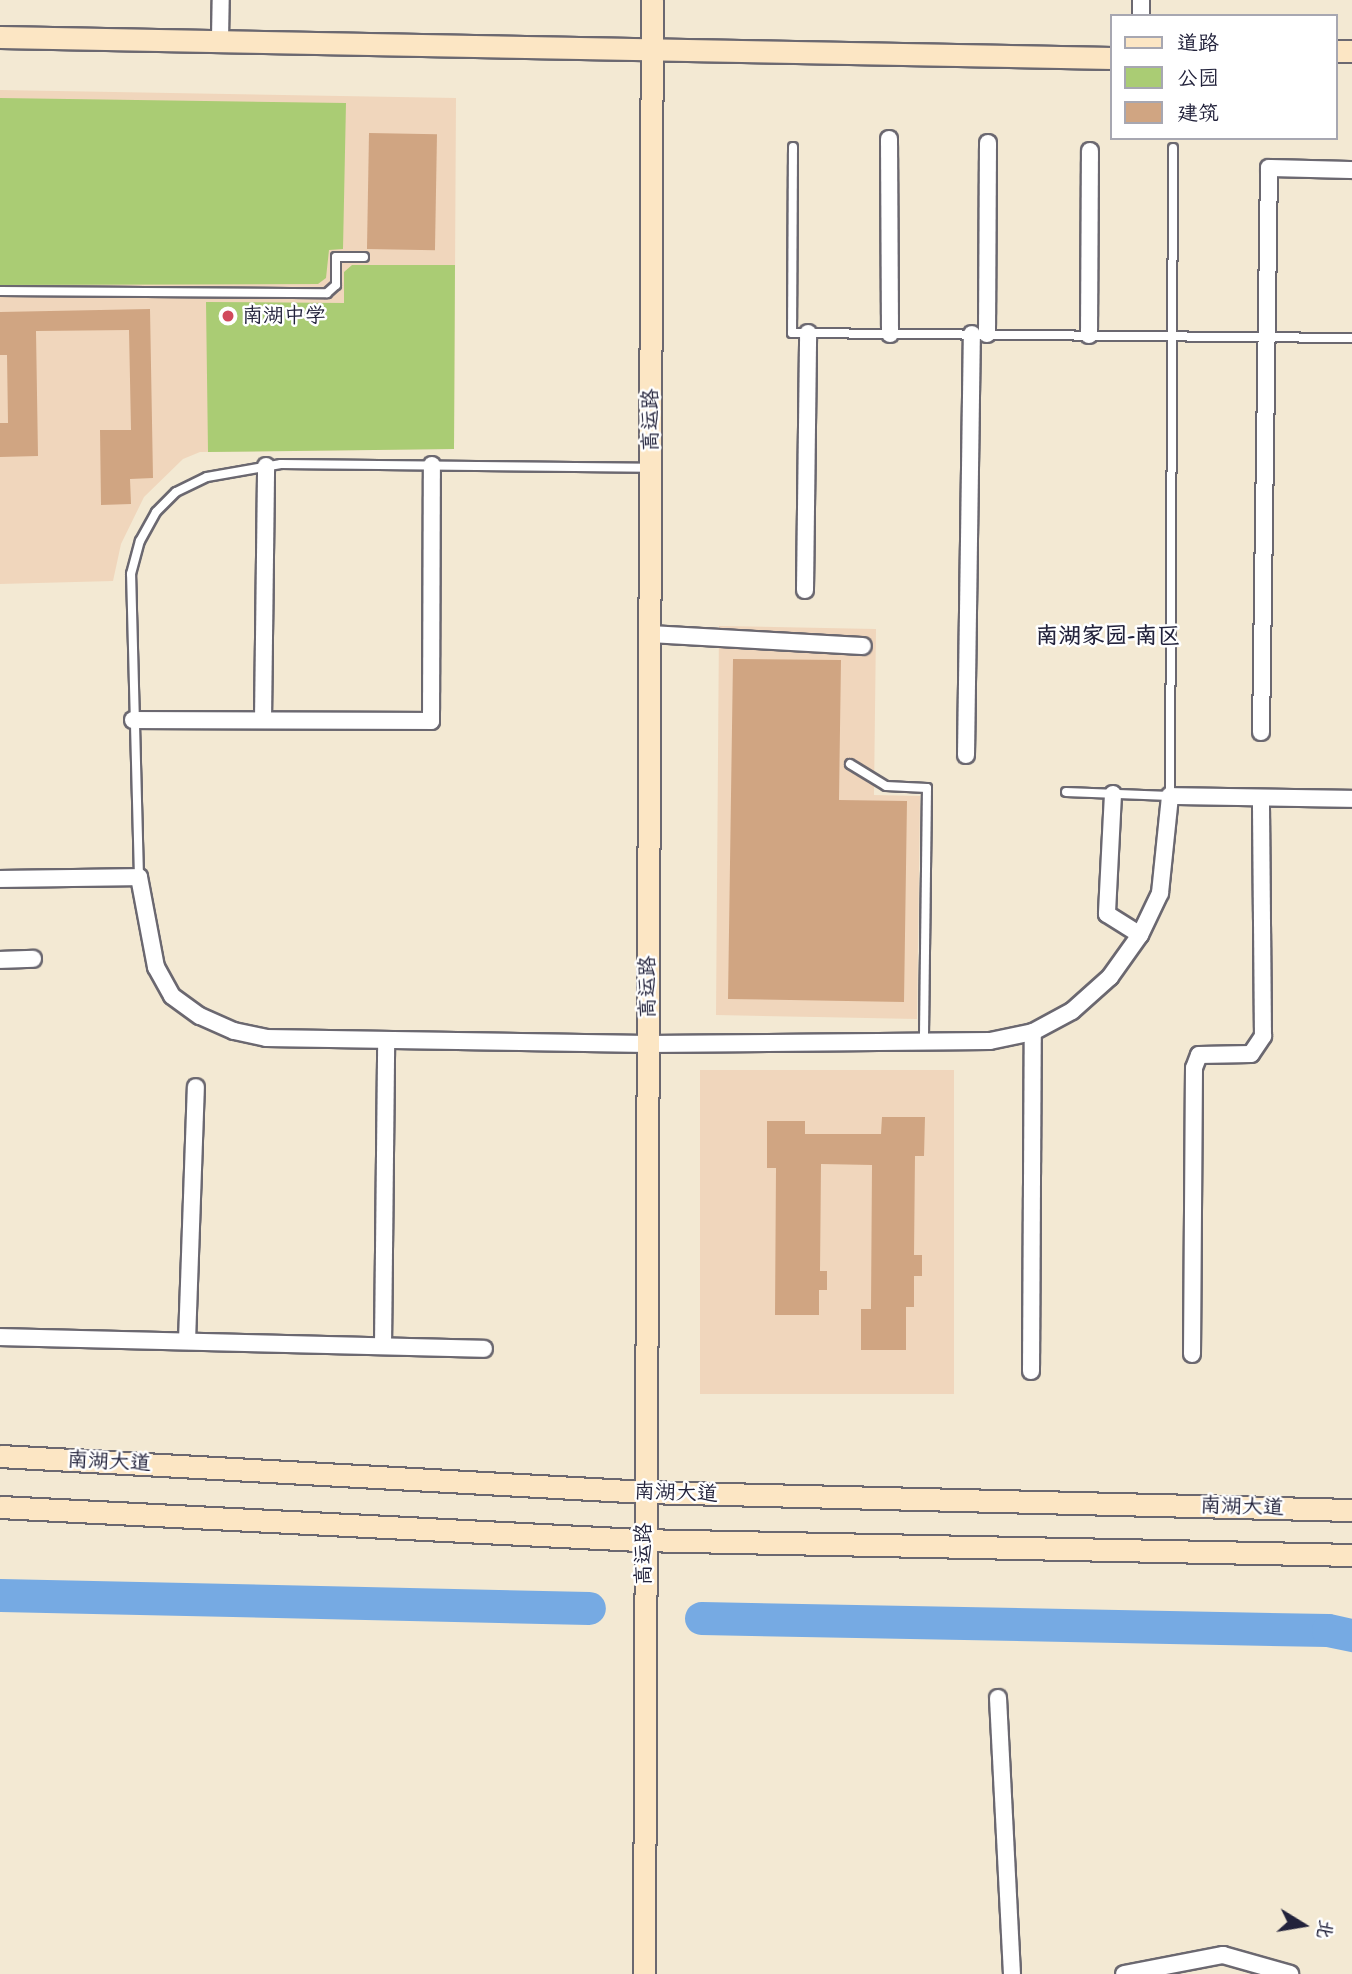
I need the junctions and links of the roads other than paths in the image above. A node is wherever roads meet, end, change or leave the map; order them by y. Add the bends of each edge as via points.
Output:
1 (220, 0) edge
2 (643, 0) edge
3 (652, 0) edge
4 (0, 27) edge
5 (220, 34) junction
6 (0, 37) edge
7 (648, 42) junction
8 (1110, 45) edge
9 (1110, 58) edge
10 (889, 139) dead end
11 (988, 143) dead end
12 (793, 147) dead end
13 (1173, 148) dead end
14 (1090, 151) dead end
15 (1352, 170) edge
16 (364, 257) dead end
17 (0, 291) edge
18 (808, 333) junction
19 (890, 334) junction
20 (980, 334) junction
21 (1089, 335) junction
22 (1172, 336) junction
23 (1267, 337) junction
24 (1352, 338) edge
25 (432, 465) junction
26 (266, 466) junction
27 (647, 468) junction
28 (805, 590) dead end
29 (649, 635) junction
30 (863, 646) dead end
31 (133, 720) junction
32 (263, 720) junction
33 (1261, 732) dead end
34 (966, 755) dead end
35 (850, 764) dead end
36 (1066, 792) dead end
37 (1113, 794) junction
38 (1170, 796) junction
39 (1352, 799) edge
40 (1261, 800) junction
41 (139, 877) junction
42 (0, 879) edge
43 (1140, 935) junction
44 (33, 959) dead end
45 (0, 960) edge
46 (1033, 1032) junction
47 (386, 1040) junction
48 (924, 1041) junction
49 (645, 1044) junction
50 (196, 1087) dead end
51 (0, 1336) edge
52 (187, 1341) junction
53 (383, 1346) junction
54 (484, 1349) dead end
55 (1192, 1354) dead end
56 (1031, 1371) dead end
57 (0, 1456) edge
58 (641, 1492) junction
59 (0, 1507) edge
60 (1352, 1510) edge
61 (641, 1540) junction
62 (1352, 1555) edge
63 (998, 1698) dead end
64 (1194, 1967) edge
65 (638, 1974) edge
66 (644, 1974) edge
67 (1012, 1974) edge
68 (1124, 1974) edge
69 (1290, 1974) edge

1 - 5 street
2 - 7 main road, 高运路
3 - 7 main road, 高运路
4 - 5 main road
5 - 6 main road
5 - 7 main road
7 - 8 main road
7 - 9 main road
7 - 27 main road, 高运路
10 - 19 street
11 - 20 street
12 - 18 lane via 792,333
13 - 22 lane
14 - 21 street
15 - 23 street via 1269,168
16 - 17 lane via 336,257 336,285 327,293
18 - 19 lane
18 - 28 street
19 - 20 lane
20 - 21 lane
20 - 34 street
21 - 22 lane
22 - 23 lane
22 - 38 lane
23 - 24 lane
23 - 33 street
25 - 26 lane
25 - 27 lane
25 - 32 street via 431,721
26 - 31 lane via 206,477 176,492 156,512 140,541 129,603
26 - 32 street
27 - 29 main road, 高运路
27 - 49 main road, 高运路
29 - 30 street
29 - 49 main road, 高运路
31 - 32 street
31 - 41 lane
35 - 48 lane via 886,786 927,788
36 - 37 lane
37 - 38 lane
37 - 43 street via 1107,914
38 - 40 street
38 - 43 street via 1160,893
39 - 40 street
40 - 55 street via 1263,1037 1251,1054 1199,1055 1194,1068
41 - 42 street
41 - 47 street via 156,967 172,996 200,1016 234,1031 267,1038
43 - 46 street via 1110,977 1072,1012
44 - 45 street
46 - 48 street via 990,1041
46 - 56 street
47 - 49 street
47 - 53 street
48 - 49 street
49 - 58 main road, 高运路
50 - 52 street
51 - 52 street
52 - 53 street
53 - 54 street
57 - 58 main road, 南湖大道
58 - 60 main road, 南湖大道
58 - 61 main road, 高运路
59 - 61 main road
61 - 62 main road
61 - 65 main road, 高运路
61 - 66 main road, 高运路
63 - 67 street
64 - 68 street
64 - 69 street via 1223,1955

